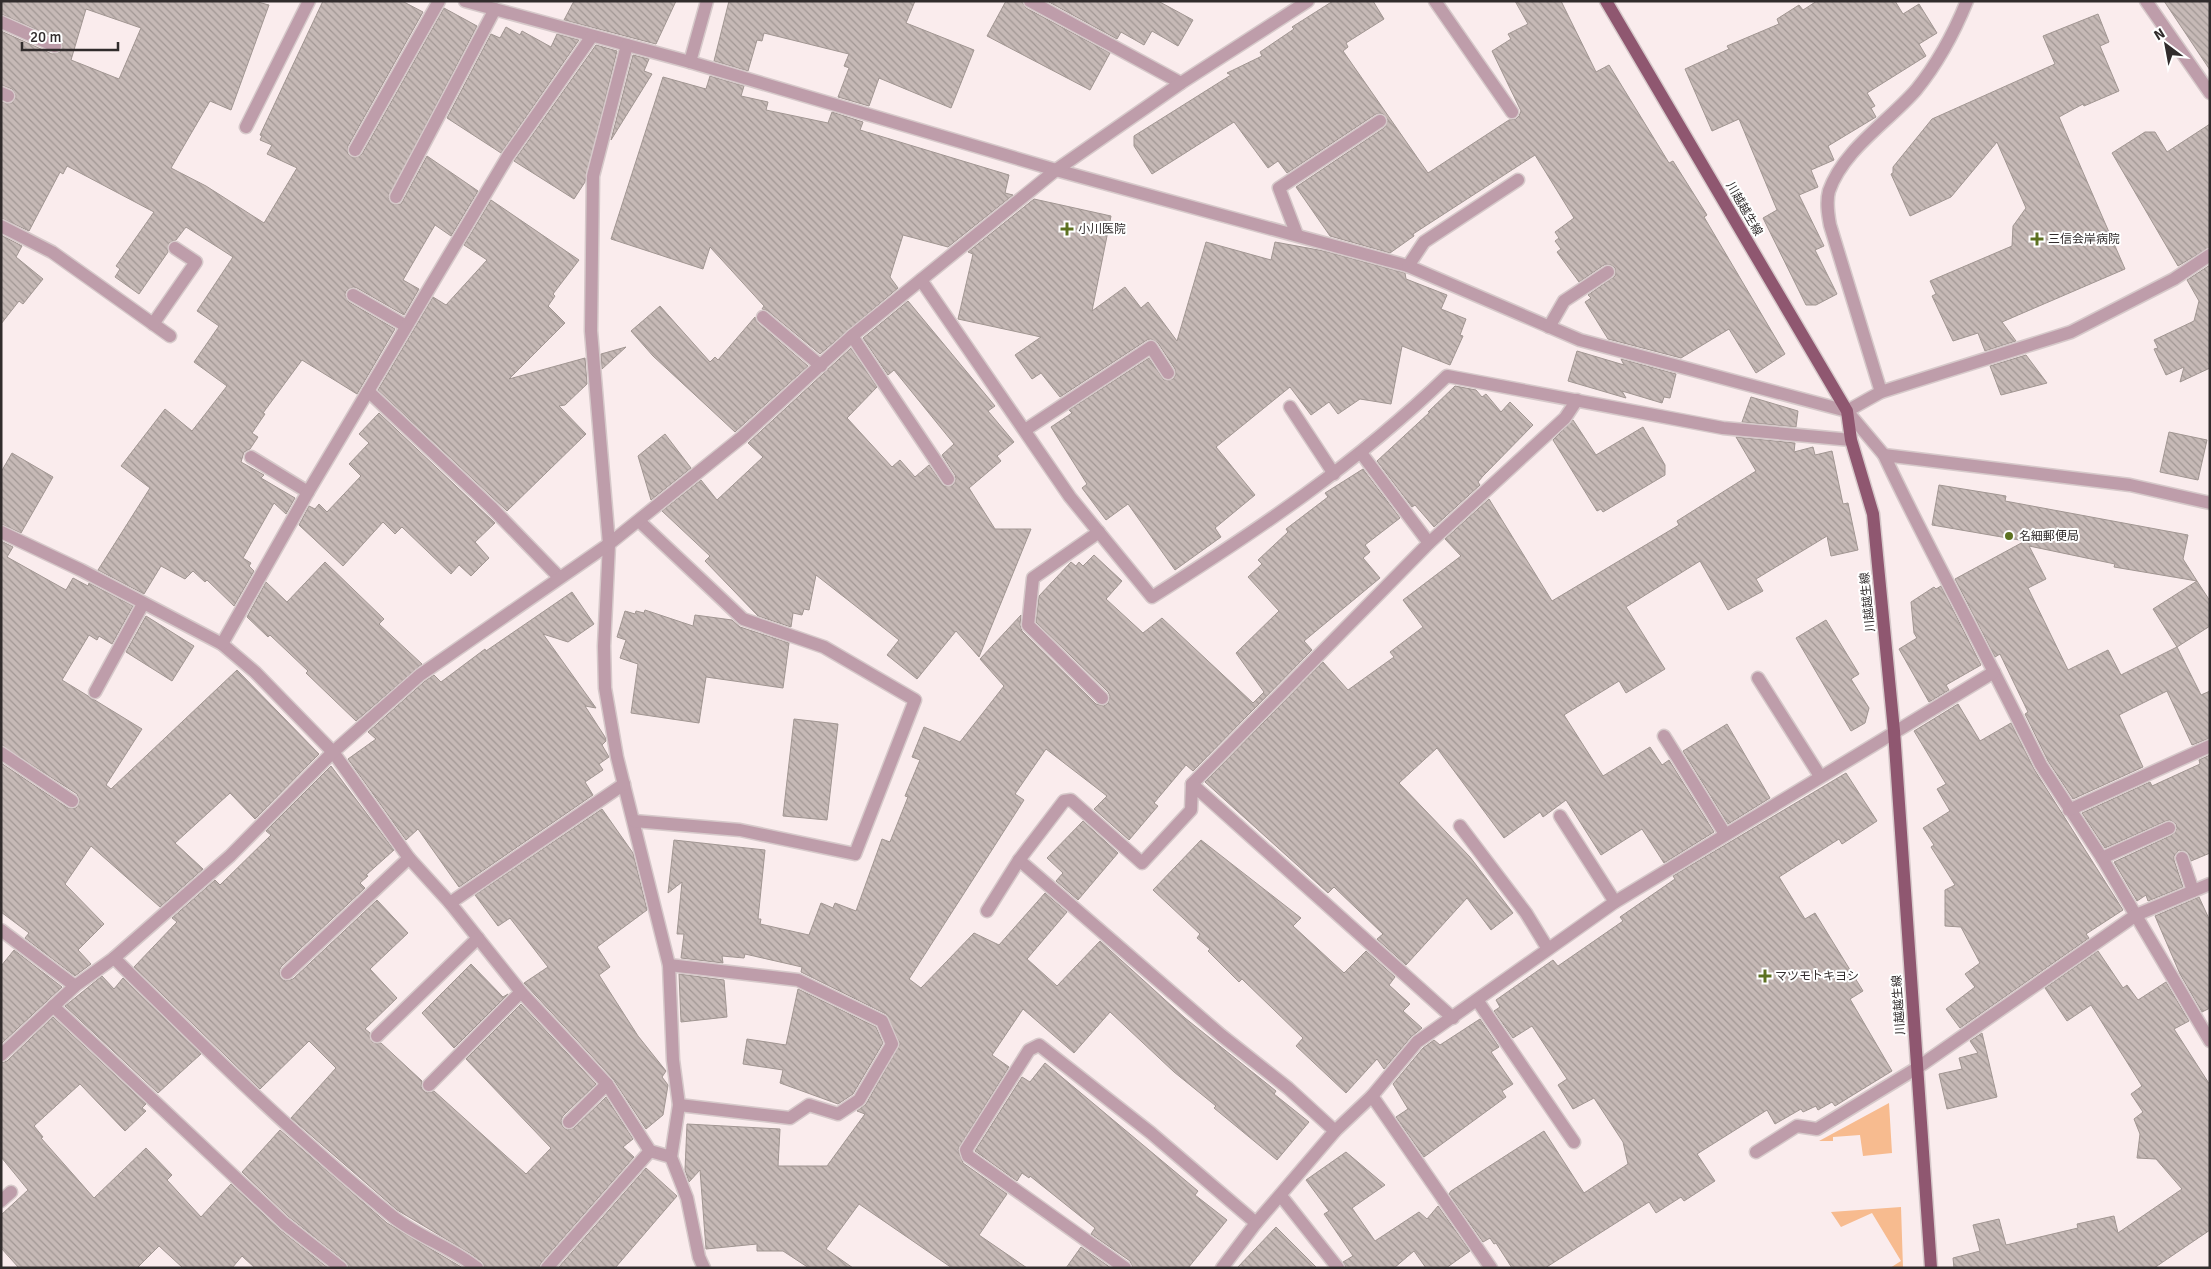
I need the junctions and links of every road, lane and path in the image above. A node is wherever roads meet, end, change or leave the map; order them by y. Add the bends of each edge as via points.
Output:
1 (309, 1) edge
2 (439, 1) edge
3 (465, 1) edge
4 (706, 1) edge
5 (1030, 1) edge
6 (1308, 1) edge
7 (1435, 1) edge
8 (1606, 1) edge
9 (1967, 1) edge
10 (2146, 1) edge
11 (495, 9) junction
12 (1, 22) edge
13 (592, 36) junction
14 (627, 45) junction
15 (55, 46) dead end
16 (690, 62) junction
17 (1181, 83) junction
18 (2210, 93) edge
19 (1512, 112) dead end
20 (1380, 121) dead end
21 (246, 127) dead end
22 (355, 150) dead end
23 (1056, 170) junction
24 (1518, 180) dead end
25 (396, 197) dead end
26 (1, 226) edge
27 (1297, 236) junction
28 (175, 248) dead end
29 (2210, 255) edge
30 (1408, 266) junction
31 (1608, 272) dead end
32 (921, 280) junction
33 (353, 295) dead end
34 (763, 316) dead end
35 (153, 324) junction
36 (406, 326) junction
37 (1549, 327) junction
38 (170, 336) dead end
39 (852, 336) junction
40 (821, 366) junction
41 (1168, 373) dead end
42 (368, 391) junction
43 (1881, 392) junction
44 (1577, 400) junction
45 (1290, 407) dead end
46 (1847, 411) junction
47 (1025, 430) junction
48 (1851, 440) junction
49 (1361, 453) junction
50 (1884, 454) junction
51 (251, 457) dead end
52 (1334, 474) junction
53 (948, 479) dead end
54 (308, 492) junction
55 (2210, 503) edge
56 (639, 521) junction
57 (1, 532) edge
58 (1099, 532) junction
59 (1429, 543) junction
60 (609, 544) junction
61 (559, 577) junction
62 (144, 604) junction
63 (222, 644) junction
64 (1994, 672) junction
65 (1758, 678) dead end
66 (95, 692) dead end
67 (1102, 698) dead end
68 (1894, 731) junction
69 (1664, 736) dead end
70 (2210, 746) edge
71 (333, 752) junction
72 (1, 753) edge
73 (1820, 776) junction
74 (624, 784) junction
75 (1192, 784) junction
76 (72, 801) dead end
77 (2069, 810) junction
78 (1560, 816) dead end
79 (634, 821) junction
80 (1460, 826) dead end
81 (2169, 828) dead end
82 (1725, 834) junction
83 (409, 858) junction
84 (2102, 858) junction
85 (2182, 858) dead end
86 (1019, 860) junction
87 (2210, 884) edge
88 (2193, 891) junction
89 (1615, 902) junction
90 (450, 903) junction
91 (987, 911) dead end
92 (2136, 915) junction
93 (1, 930) edge
94 (478, 938) junction
95 (1548, 949) junction
96 (114, 958) junction
97 (668, 966) junction
98 (287, 974) dead end
99 (75, 986) junction
100 (520, 992) junction
101 (1477, 1000) junction
102 (53, 1006) junction
103 (1453, 1018) junction
104 (2206, 1025) edge
105 (377, 1036) dead end
106 (2210, 1041) edge
107 (1, 1055) edge
108 (1917, 1068) junction
109 (607, 1084) junction
110 (429, 1085) dead end
111 (1372, 1096) junction
112 (678, 1105) junction
113 (569, 1122) dead end
114 (1335, 1131) junction
115 (1574, 1142) dead end
116 (650, 1151) junction
117 (1756, 1152) dead end
118 (671, 1158) junction
119 (11, 1192) dead end
120 (1280, 1196) junction
121 (1, 1201) edge
122 (1256, 1223) junction
123 (341, 1268) edge
124 (477, 1268) edge
125 (547, 1268) edge
126 (704, 1268) edge
127 (1125, 1268) edge
128 (1222, 1268) edge
129 (1338, 1268) edge
130 (1491, 1268) edge
131 (1931, 1268) edge

1 - 21 street
2 - 22 street
3 - 11 street
4 - 16 street
5 - 17 street
6 - 17 street
7 - 19 street
8 - 46 main road, 川越越生線
9 - 43 street via 1953,36 1921,83 1850,156 1829,192 1830,225
10 - 18 street
11 - 13 street
11 - 25 street
12 - 15 street
13 - 14 street
13 - 36 street via 508,156
14 - 16 street
14 - 60 street via 593,176 591,331
16 - 23 street
17 - 23 street
20 - 27 street via 1279,188
23 - 27 street
23 - 32 street
24 - 30 street via 1424,242
26 - 35 street via 52,252
27 - 30 street
28 - 35 street via 196,262
29 - 43 street via 2174,279 2071,332
30 - 37 street
31 - 37 street via 1564,301
32 - 39 street
32 - 47 street
33 - 36 street
34 - 40 street
35 - 38 street
36 - 42 street
37 - 46 street via 1580,340
39 - 40 street
39 - 53 street
40 - 56 street via 742,437
41 - 47 street via 1151,347
42 - 54 street
42 - 61 street via 491,507
43 - 46 street
44 - 48 street via 1723,428
44 - 49 street via 1447,376
44 - 59 street via 1566,418
45 - 52 street
46 - 48 main road, 川越越生線
46 - 50 street
47 - 58 street via 1070,497
48 - 68 main road, 川越越生線 via 1873,514
49 - 52 street
49 - 59 street
50 - 55 street via 2130,485
50 - 64 street
51 - 54 street
52 - 58 street via 1257,531 1152,597
54 - 63 street
56 - 60 street
56 - 79 street via 743,620 824,647 915,700 855,854 740,830
57 - 62 street
58 - 67 street via 1033,578 1028,625
59 - 75 street
60 - 61 street
60 - 74 street via 605,688
61 - 71 street via 420,675
62 - 63 street
62 - 66 street
63 - 71 street via 255,672
64 - 68 street
64 - 77 street via 2041,765
65 - 73 street
68 - 73 street
68 - 108 main road, 川越越生線
69 - 82 street
70 - 77 street
71 - 83 street
71 - 96 street via 230,856
72 - 76 street
73 - 82 street
74 - 79 street
74 - 90 street
75 - 86 street via 1191,810 1142,863 1071,800 1064,801
75 - 103 street
77 - 84 street
78 - 89 street
79 - 97 street
80 - 95 street via 1526,913
81 - 84 street
82 - 89 street
83 - 90 street
83 - 98 street
84 - 92 street
85 - 88 street
86 - 91 street
86 - 114 street
87 - 88 street
88 - 92 street
89 - 95 street
90 - 94 street
92 - 104 street
92 - 108 street
93 - 99 street
94 - 100 street
94 - 105 street
95 - 101 street
96 - 99 street
96 - 124 street via 292,1131 394,1218
97 - 112 street
97 - 112 street via 798,980 882,1021 892,1044 859,1100 838,1114 809,1105 790,1118
99 - 102 street
100 - 109 street
100 - 110 street
101 - 103 street
101 - 115 street
102 - 107 street
102 - 123 street via 284,1223
103 - 111 street via 1417,1042
104 - 106 street
108 - 117 street via 1817,1129 1797,1126
108 - 131 main road, 川越越生線
109 - 113 street
109 - 116 street
111 - 114 street
111 - 130 street
112 - 118 street
114 - 120 street
116 - 118 street
116 - 125 street
118 - 126 street via 687,1198
119 - 121 street
120 - 122 street
120 - 129 street
122 - 127 street via 1151,1133 1039,1045 1029,1050 966,1150 968,1156
122 - 128 street

